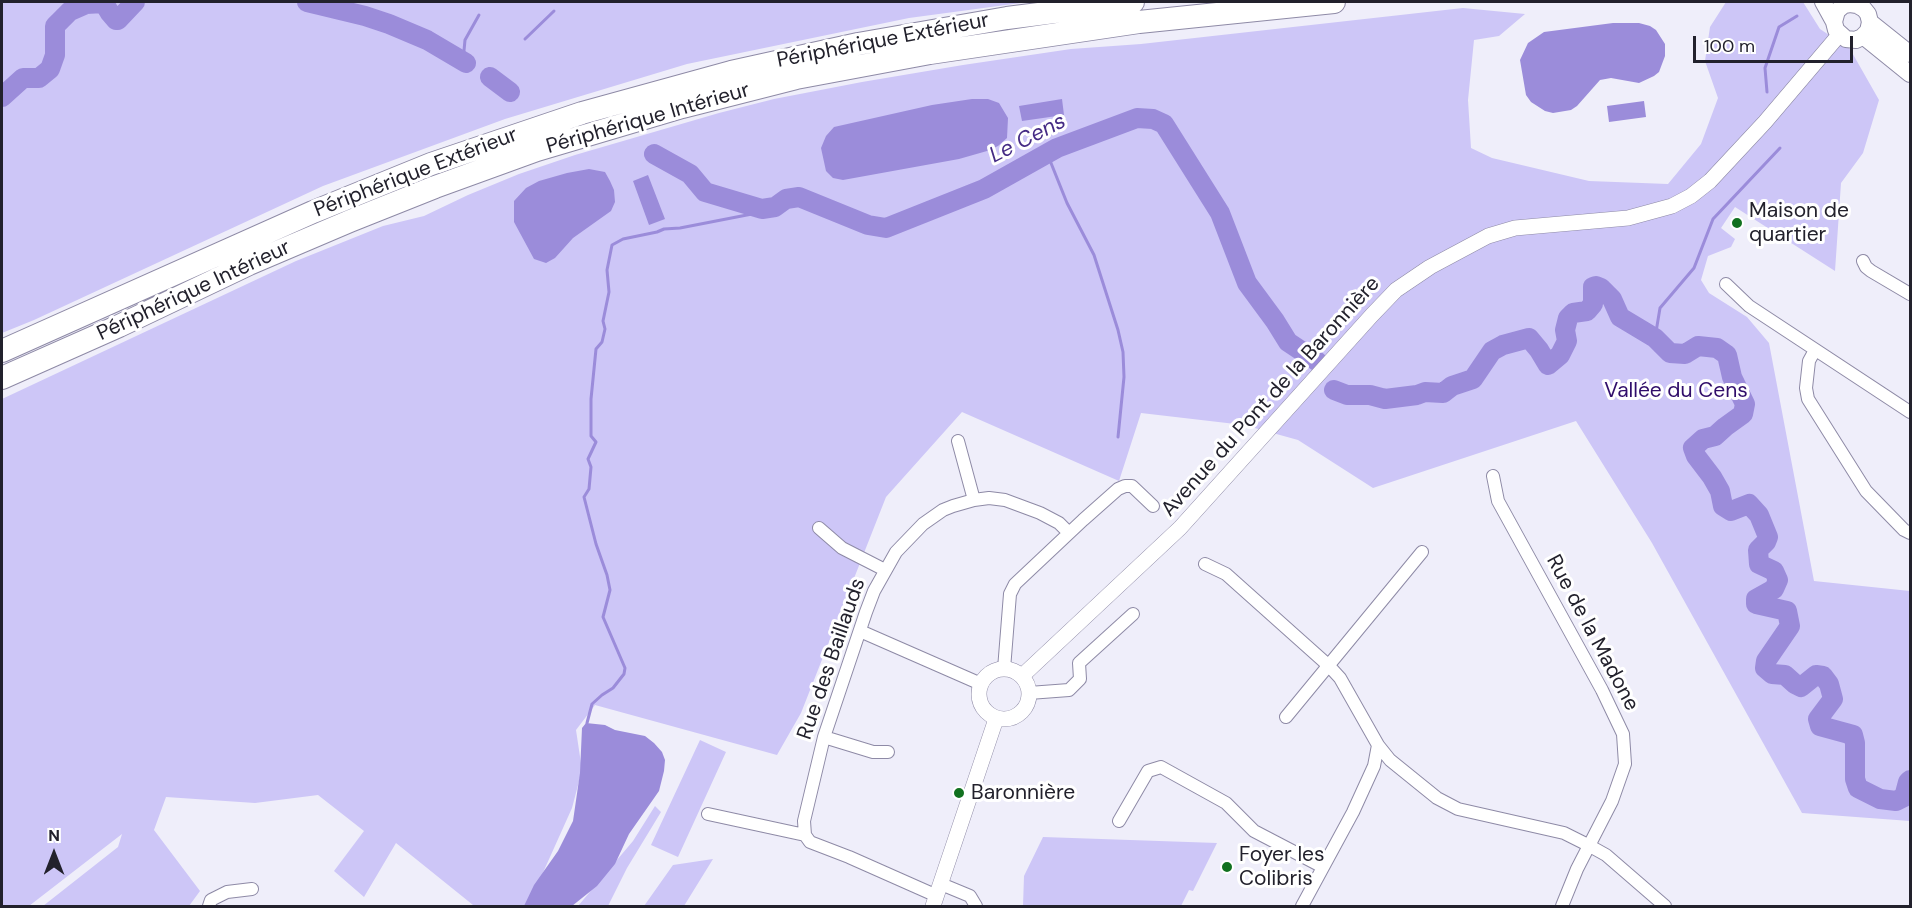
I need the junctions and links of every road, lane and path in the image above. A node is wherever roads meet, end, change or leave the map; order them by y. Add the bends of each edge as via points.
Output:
1 (1133, 2) edge
2 (1334, 2) edge
3 (1823, 2) edge
4 (1851, 3) edge
5 (1836, 28) junction
6 (1867, 29) junction
7 (1911, 54) edge
8 (1911, 74) edge
9 (1863, 261) dead end
10 (1726, 285) dead end
11 (1911, 294) edge
12 (1815, 350) junction
13 (2, 351) edge
14 (2, 378) edge
15 (1911, 412) edge
16 (958, 441) dead end
17 (1493, 476) dead end
18 (974, 500) junction
19 (1153, 506) dead end
20 (819, 528) dead end
21 (1069, 533) junction
22 (1911, 533) edge
23 (1422, 552) dead end
24 (1205, 564) dead end
25 (885, 570) junction
26 (1133, 614) dead end
27 (861, 631) junction
28 (1329, 666) junction
29 (1004, 669) junction
30 (1022, 676) junction
31 (981, 684) junction
32 (1029, 693) junction
33 (1286, 717) dead end
34 (996, 719) junction
35 (824, 737) junction
36 (1378, 745) junction
37 (888, 752) dead end
38 (708, 814) dead end
39 (1119, 821) dead end
40 (805, 835) junction
41 (1588, 844) junction
42 (1323, 867) junction
43 (252, 889) dead end
44 (937, 895) edge
45 (209, 906) edge
46 (976, 906) edge
47 (1302, 906) edge
48 (1562, 906) edge
49 (1665, 906) edge

1 - 13 highway, Périphérique Extérieur via 1007,18 858,44 721,74 582,113 342,200
2 - 14 highway, Périphérique Intérieur via 1139,22 930,53 796,78 682,106 537,150 371,212
3 - 5 main road
4 - 5 main road via 1835,14
4 - 6 main road via 1864,9
5 - 6 main road via 1851,40
5 - 30 street, Avenue du Pont de la Baronnière via 1765,122 1710,182 1691,196 1672,206 1628,218 1524,227 1488,236 1396,290 1180,528
6 - 7 main road
6 - 8 main road
9 - 11 street via 1871,271
10 - 12 street via 1749,306
12 - 15 street
12 - 22 street via 1809,361 1808,399 1866,491
16 - 18 street
17 - 41 street, Rue de la Madone via 1498,501 1623,734 1625,764 1612,801
18 - 21 street, Rue des Baillauds via 989,498 1023,506 1059,523
18 - 25 street, Rue des Baillauds via 943,510 922,524
19 - 21 street via 1132,486 1125,486
20 - 25 street via 842,548
21 - 29 street via 1015,584 1010,594
23 - 28 street
24 - 28 street via 1226,574
25 - 27 street, Rue des Baillauds
26 - 32 street via 1079,663 1080,679 1069,690
27 - 31 street
27 - 35 street, Rue des Baillauds
28 - 33 street
28 - 36 street via 1340,678
29 - 30 street
29 - 31 street via 989,674
30 - 32 street
31 - 34 street via 981,705
32 - 34 street via 1021,714
34 - 44 street
35 - 37 street via 873,752
35 - 40 street, Rue des Baillauds via 804,821
36 - 41 street via 1390,760 1437,798 1458,809 1564,834
36 - 42 street via 1374,766
38 - 40 street
39 - 42 street via 1148,771 1161,767 1226,803 1254,831
40 - 44 street via 810,842
41 - 48 street, Rue de la Madone
41 - 49 street
42 - 47 street
43 - 45 street via 228,892 211,900
44 - 46 street via 970,896

